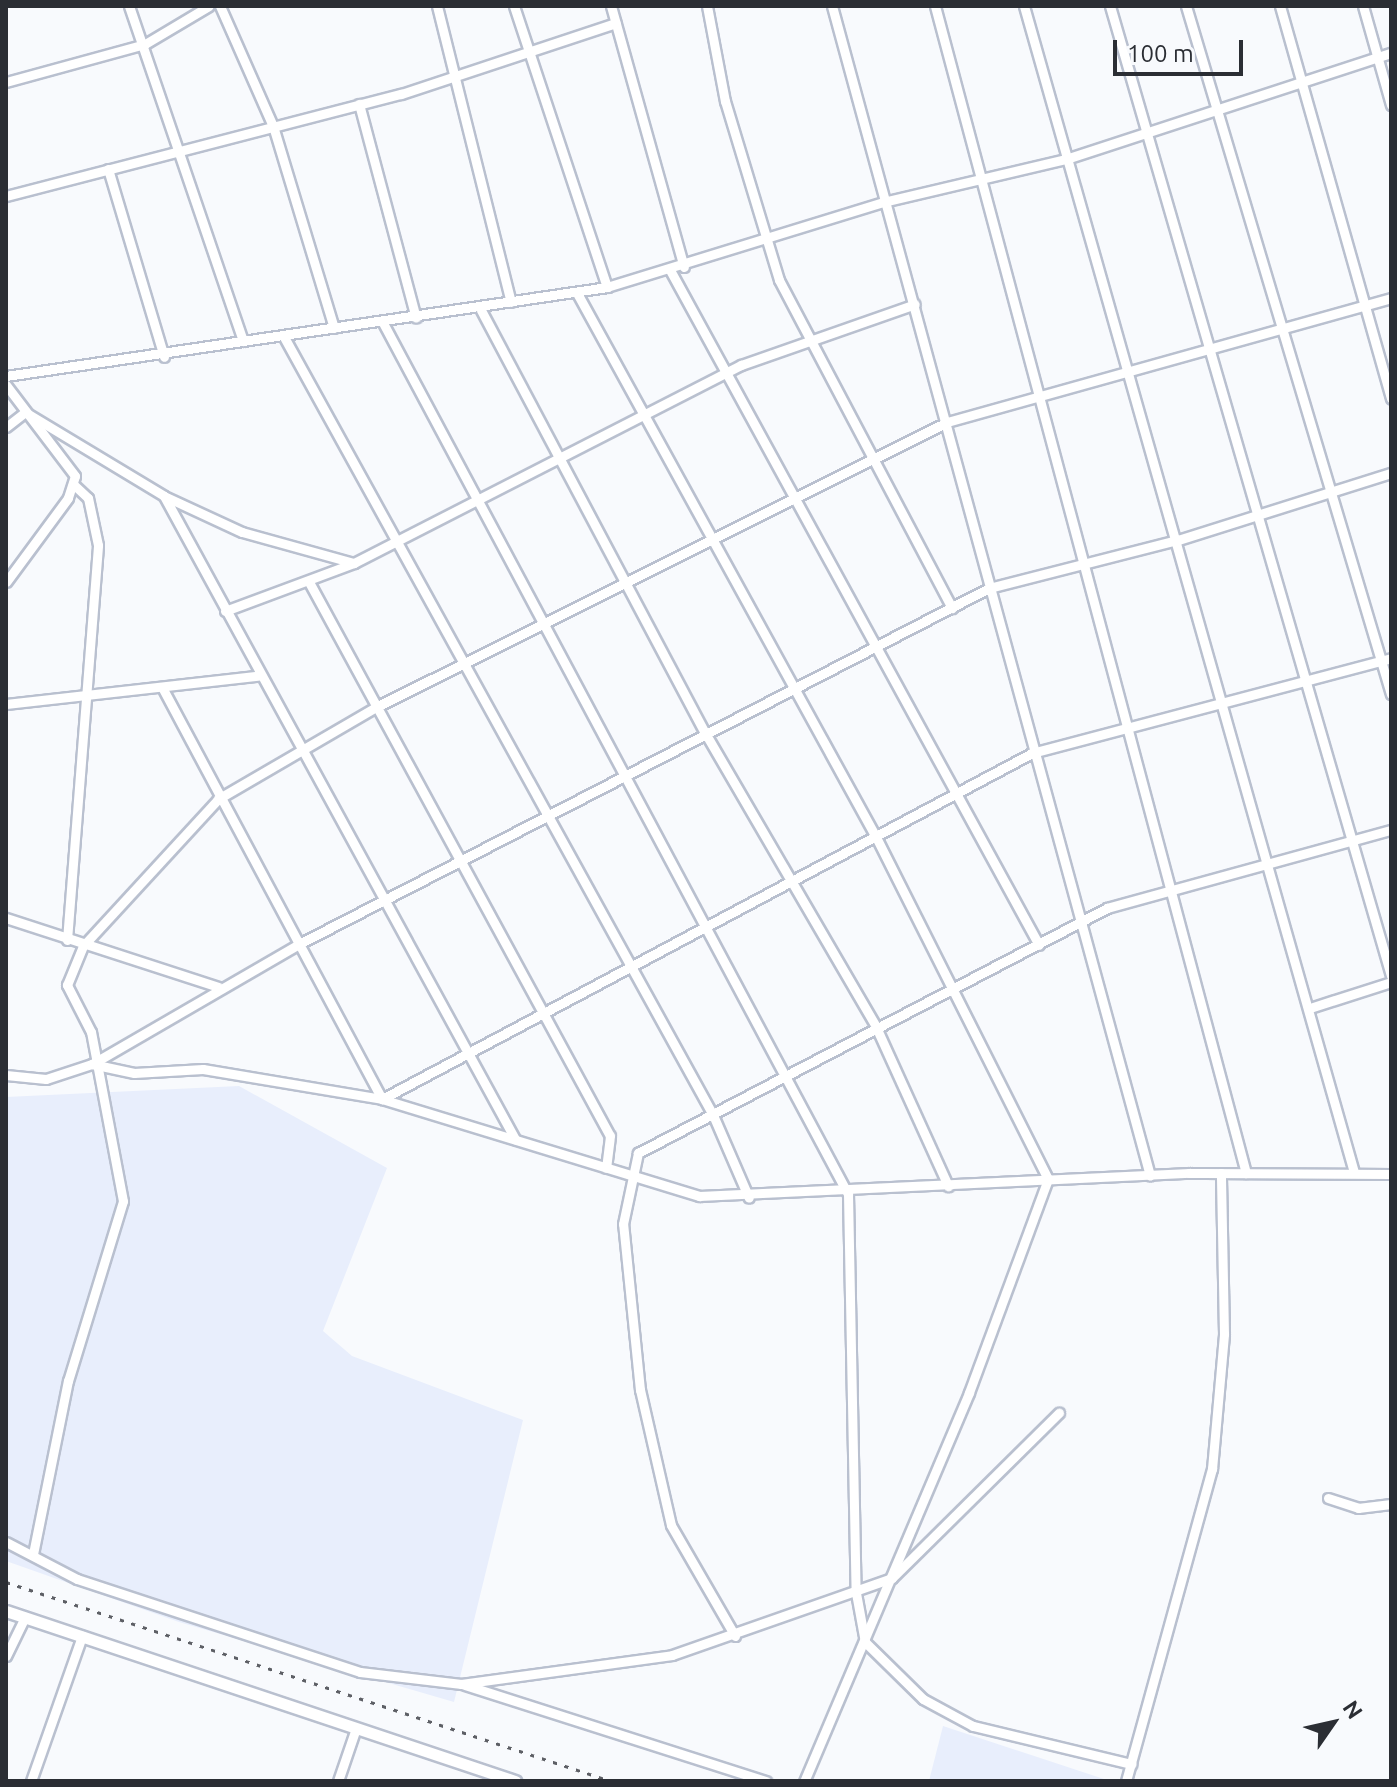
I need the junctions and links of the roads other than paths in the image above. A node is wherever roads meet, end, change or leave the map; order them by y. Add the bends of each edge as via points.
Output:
1 (129, 6) edge
2 (209, 6) edge
3 (220, 6) edge
4 (437, 6) edge
5 (514, 6) edge
6 (611, 6) edge
7 (707, 6) edge
8 (832, 6) edge
9 (935, 6) edge
10 (1024, 6) edge
11 (1110, 6) edge
12 (1186, 6) edge
13 (1280, 6) edge
14 (1363, 6) edge
15 (616, 23) junction
16 (145, 44) junction
17 (527, 51) junction
18 (1391, 53) edge
19 (1377, 57) junction
20 (455, 78) junction
21 (1301, 80) junction
22 (6, 82) edge
23 (359, 104) junction
24 (1391, 105) edge
25 (1214, 108) junction
26 (273, 126) junction
27 (1143, 131) junction
28 (180, 154) junction
29 (1066, 159) junction
30 (108, 169) junction
31 (982, 181) junction
32 (6, 196) edge
33 (887, 201) junction
34 (765, 238) junction
35 (684, 267) junction
36 (670, 270) junction
37 (607, 287) junction
38 (577, 293) junction
39 (1391, 298) edge
40 (511, 302) junction
41 (915, 304) junction
42 (1362, 307) junction
43 (481, 310) junction
44 (416, 318) junction
45 (382, 321) junction
46 (334, 328) junction
47 (1289, 332) junction
48 (284, 337) junction
49 (810, 339) junction
50 (243, 341) junction
51 (1214, 352) junction
52 (164, 357) junction
53 (725, 372) junction
54 (1131, 373) junction
55 (6, 376) edge
56 (6, 385) edge
57 (1040, 398) junction
58 (1391, 399) edge
59 (25, 412) junction
60 (643, 415) junction
61 (947, 422) junction
62 (6, 427) edge
63 (876, 454) junction
64 (563, 460) junction
65 (1391, 473) edge
66 (74, 485) junction
67 (1332, 493) junction
68 (164, 496) junction
69 (477, 497) junction
70 (794, 498) junction
71 (1255, 517) junction
72 (394, 539) junction
73 (1178, 540) junction
74 (708, 542) junction
75 (1088, 561) junction
76 (354, 563) junction
77 (628, 581) junction
78 (6, 582) edge
79 (309, 582) junction
80 (989, 588) junction
81 (952, 608) junction
82 (225, 611) junction
83 (546, 626) junction
84 (871, 644) junction
85 (1386, 659) edge
86 (468, 666) junction
87 (257, 676) junction
88 (1305, 684) junction
89 (790, 686) junction
90 (163, 689) junction
91 (1391, 694) edge
92 (87, 695) junction
93 (6, 704) edge
94 (376, 707) junction
95 (1226, 707) junction
96 (1129, 727) junction
97 (704, 731) junction
98 (298, 748) junction
99 (1032, 753) junction
100 (628, 773) junction
101 (957, 796) junction
102 (218, 799) junction
103 (545, 821) junction
104 (1391, 830) edge
105 (877, 839) junction
106 (1354, 839) junction
107 (464, 859) junction
108 (1269, 863) junction
109 (790, 882) junction
110 (1173, 890) junction
111 (383, 901) junction
112 (6, 918) edge
113 (1084, 919) junction
114 (706, 927) junction
115 (67, 940) junction
116 (299, 944) junction
117 (1039, 945) junction
118 (83, 946) junction
119 (628, 970) junction
120 (1391, 979) edge
121 (218, 987) junction
122 (950, 988) junction
123 (1313, 1007) junction
124 (542, 1013) junction
125 (876, 1027) junction
126 (466, 1048) junction
127 (92, 1064) junction
128 (789, 1074) junction
129 (6, 1075) edge
130 (382, 1099) junction
131 (713, 1115) junction
132 (515, 1139) junction
133 (606, 1168) junction
134 (1354, 1172) junction
135 (1221, 1173) junction
136 (1246, 1173) junction
137 (1391, 1174) edge
138 (628, 1175) junction
139 (1150, 1176) junction
140 (1048, 1179) junction
141 (948, 1186) junction
142 (848, 1194) junction
143 (749, 1198) junction
144 (1059, 1413) dead end
145 (1328, 1498) dead end
146 (1391, 1504) edge
147 (6, 1542) edge
148 (33, 1554) junction
149 (892, 1578) junction
150 (856, 1593) junction
151 (6, 1611) edge
152 (25, 1617) junction
153 (82, 1636) junction
154 (735, 1636) junction
155 (865, 1642) junction
156 (6, 1656) edge
157 (461, 1684) junction
158 (355, 1731) junction
159 (1131, 1764) junction
160 (31, 1781) edge
161 (338, 1781) edge
162 (515, 1781) edge
163 (766, 1781) edge
164 (804, 1781) edge
165 (1126, 1781) edge

1 - 16 street
2 - 16 street
3 - 26 street
4 - 20 street
5 - 17 street
6 - 15 street
7 - 34 street
8 - 33 street
9 - 31 street
10 - 29 street
11 - 27 street
12 - 25 street
13 - 21 street
14 - 19 street
15 - 17 street
15 - 35 street
16 - 22 street
16 - 28 street
17 - 20 street
17 - 37 street
18 - 19 street
19 - 21 street
19 - 24 street
20 - 23 street
20 - 40 street
21 - 25 street
21 - 42 street
23 - 26 street
23 - 44 street
25 - 27 street
25 - 47 street
26 - 28 street
26 - 46 street
27 - 29 street
27 - 51 street
28 - 30 street
28 - 50 street
29 - 31 street
29 - 54 street
30 - 32 street
30 - 52 street
31 - 33 street
31 - 57 street
33 - 34 street
33 - 41 street
34 - 35 street
34 - 49 street
35 - 36 street
36 - 37 street
36 - 53 street
37 - 38 street
38 - 40 street
38 - 60 street
39 - 42 street
40 - 43 street
41 - 49 street
41 - 61 street
42 - 47 street
42 - 58 street
43 - 44 street
43 - 64 street
44 - 45 street
45 - 46 street
45 - 69 street
46 - 48 street
47 - 51 street
47 - 67 street
48 - 50 street
48 - 72 street
49 - 53 street
49 - 63 street
50 - 52 street
51 - 54 street
51 - 71 street
52 - 55 street
53 - 60 street
53 - 70 street
54 - 57 street
54 - 73 street
56 - 59 street
57 - 61 street
57 - 75 street
59 - 62 street
59 - 66 street via 68,463
59 - 68 street
60 - 64 street
60 - 74 street
61 - 63 street
61 - 80 street
63 - 70 street
63 - 81 street
64 - 69 street
64 - 77 street
65 - 67 street
66 - 78 street
66 - 92 street via 88,498 97,531
67 - 71 street
67 - 85 street
68 - 76 street via 269,542
68 - 82 street
69 - 72 street
69 - 83 street
70 - 74 street
70 - 84 street
71 - 73 street
71 - 88 street
72 - 76 street
72 - 86 street
73 - 75 street
73 - 95 street
74 - 77 street
74 - 89 street
75 - 80 street
75 - 96 street
76 - 79 street
77 - 83 street
77 - 97 street
79 - 82 street
79 - 94 street
80 - 81 street
80 - 99 street
81 - 84 street
82 - 87 street
83 - 86 street
83 - 100 street
84 - 89 street
84 - 101 street
85 - 88 street
85 - 91 street
86 - 94 street
86 - 103 street
87 - 90 street
87 - 98 street
88 - 95 street
88 - 106 street
89 - 97 street
89 - 105 street
90 - 92 street
90 - 102 street
92 - 93 street
92 - 115 street
94 - 98 street
94 - 107 street
95 - 96 street
95 - 108 street
96 - 99 street
96 - 110 street
97 - 100 street
97 - 109 street
98 - 102 street
98 - 111 street
99 - 101 street
99 - 113 street
100 - 103 street
100 - 114 street
101 - 105 street
101 - 117 street
102 - 116 street
102 - 118 street
103 - 107 street
103 - 119 street
104 - 106 street
105 - 109 street
105 - 122 street
106 - 108 street
106 - 120 street
107 - 111 street
107 - 124 street
108 - 110 street
108 - 123 street
109 - 114 street
109 - 125 street
110 - 113 street
110 - 136 street
111 - 116 street
111 - 126 street
112 - 115 street
113 - 117 street
113 - 139 street
114 - 119 street
114 - 128 street
115 - 118 street
116 - 121 street
116 - 130 street
117 - 122 street
118 - 121 street
118 - 127 street via 67,985 91,1032
119 - 124 street
119 - 131 street
120 - 123 street
121 - 127 street
122 - 125 street
122 - 140 street
123 - 134 street
124 - 126 street
124 - 133 street via 610,1136
125 - 128 street
125 - 141 street
126 - 130 street
126 - 132 street
127 - 129 street via 46,1079
127 - 130 street via 134,1073 203,1069
127 - 148 street via 123,1201 68,1381
128 - 131 street
128 - 142 street
130 - 132 street
131 - 138 street via 641,1150
131 - 143 street
132 - 133 street
133 - 138 street
134 - 136 street
134 - 137 street
135 - 136 street
135 - 139 street
135 - 159 street via 1224,1334 1212,1469
138 - 143 street via 699,1196
138 - 154 street via 623,1224 640,1390 664,1495 671,1525
139 - 140 street
140 - 141 street
140 - 149 street
141 - 142 street
142 - 143 street
142 - 150 street
144 - 149 street
145 - 146 street via 1358,1508
147 - 148 street
148 - 157 street via 77,1579 360,1672
149 - 150 street
149 - 155 street
150 - 154 street
150 - 155 street
151 - 152 street
152 - 153 street
152 - 156 street
153 - 158 street
153 - 160 street
154 - 157 street via 672,1655
155 - 159 street via 923,1699 973,1726
155 - 164 street
157 - 163 street
158 - 161 street
158 - 162 street
159 - 165 street

